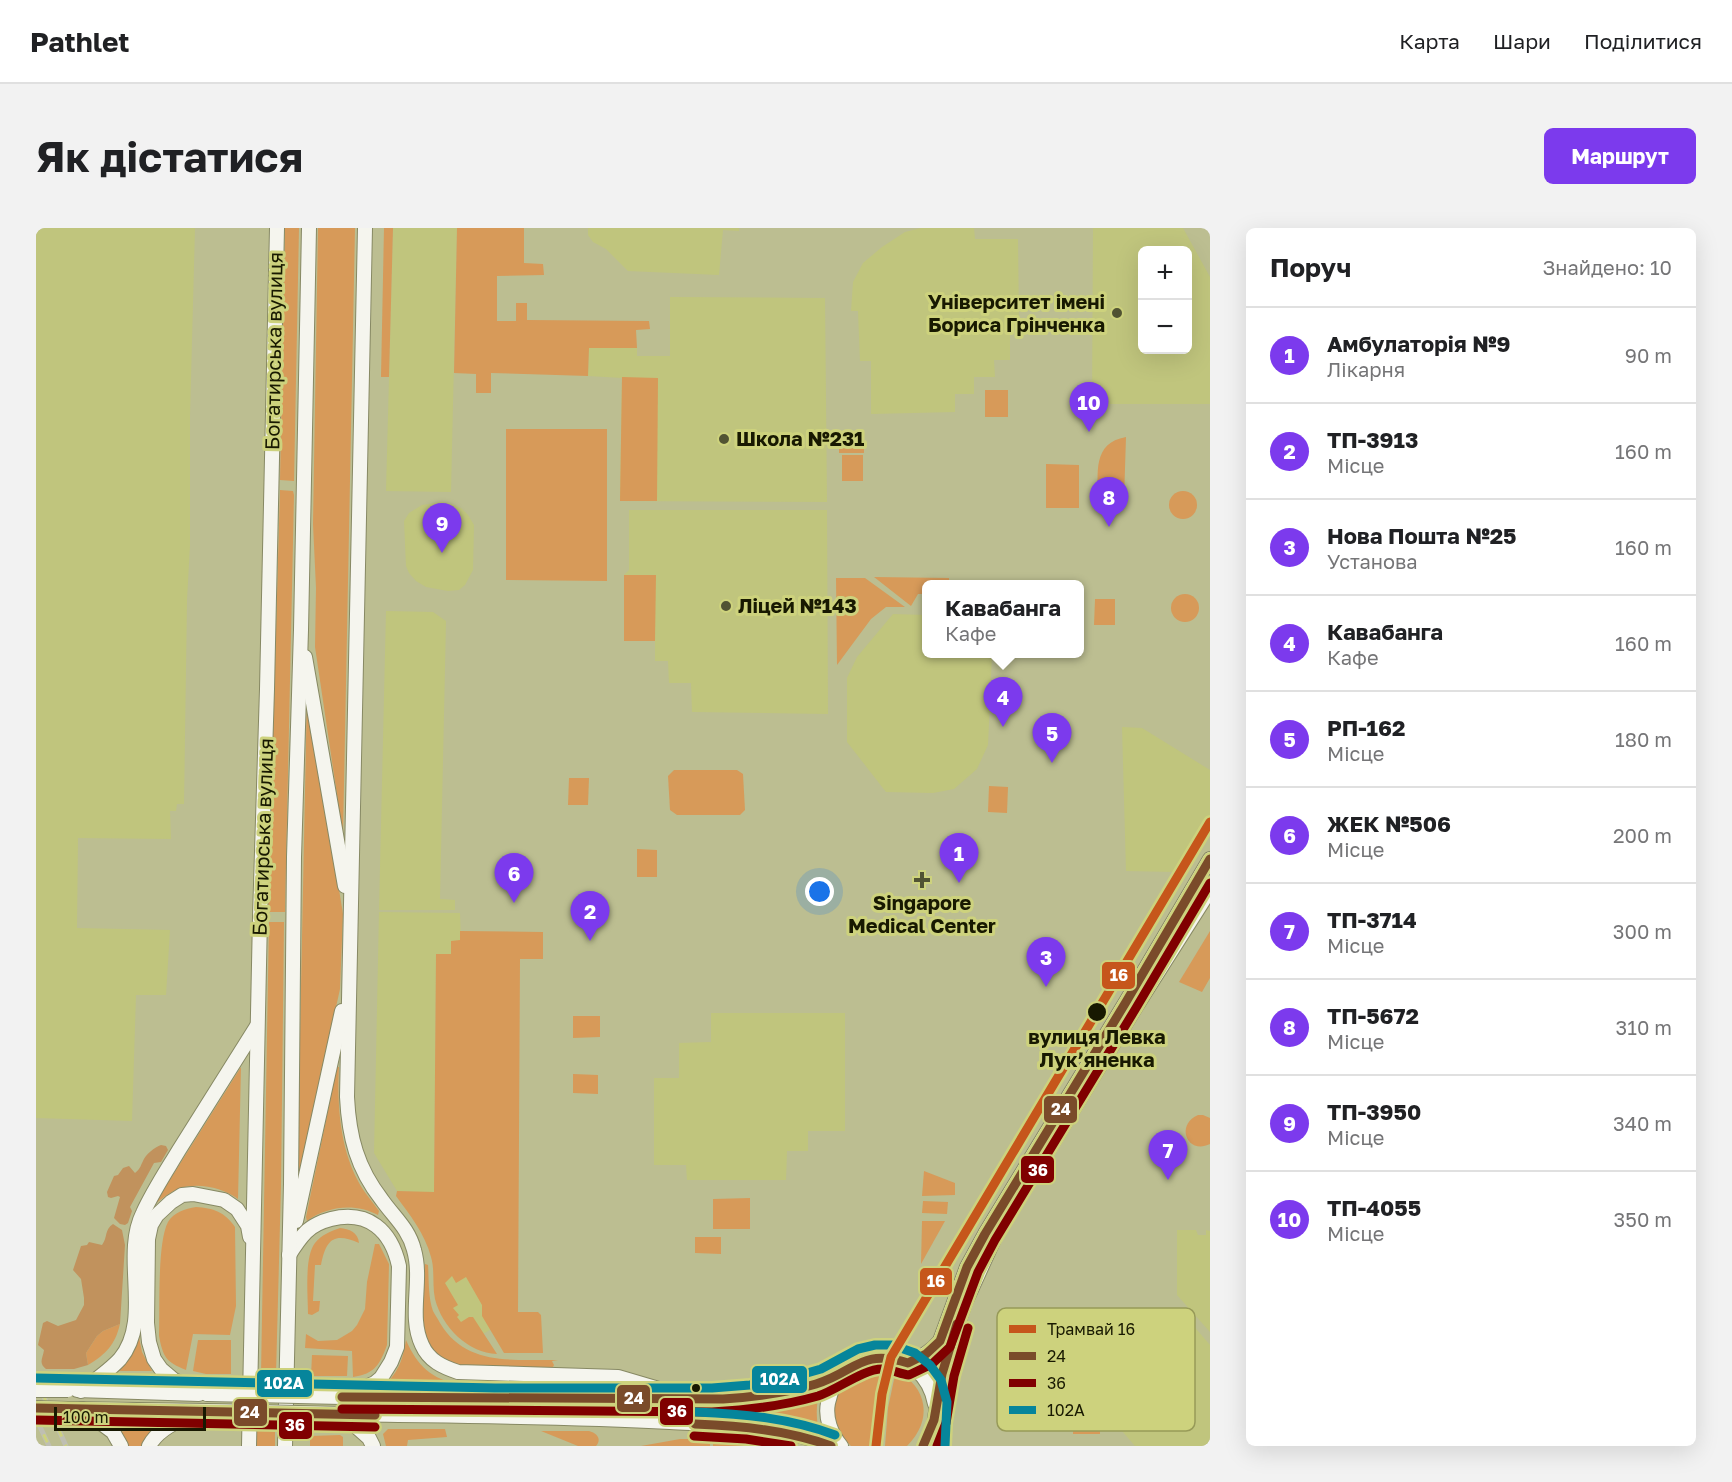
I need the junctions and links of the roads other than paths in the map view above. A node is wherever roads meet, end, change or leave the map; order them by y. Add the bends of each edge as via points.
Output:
1 (277, 228) edge
2 (309, 228) edge
3 (365, 228) edge
4 (301, 630) junction
5 (1210, 860) edge
6 (1210, 890) edge
7 (351, 918) junction
8 (349, 981) junction
9 (258, 1024) junction
10 (253, 1250) junction
11 (289, 1255) junction
12 (908, 1363) junction
13 (849, 1367) junction
14 (36, 1390) edge
15 (75, 1390) junction
16 (207, 1394) junction
17 (342, 1397) junction
18 (696, 1400) junction
19 (36, 1408) edge
20 (75, 1409) junction
21 (207, 1411) junction
22 (342, 1414) junction
23 (935, 1418) junction
24 (121, 1446) edge
25 (149, 1446) edge
26 (249, 1446) edge
27 (285, 1446) edge
28 (374, 1446) edge
29 (831, 1446) edge
30 (841, 1446) edge
31 (923, 1446) edge
32 (933, 1446) edge

1 - 9 main road, Богатирська вулиця
2 - 4 main road, Богатирська вулиця
3 - 7 main road, Богатирська вулиця
4 - 7 main road
4 - 11 main road, Богатирська вулиця
5 - 12 main road via 985,1234 967,1267 940,1341 924,1356
6 - 23 main road via 994,1237 952,1340
7 - 8 main road, Богатирська вулиця
8 - 11 main road, Богатирська вулиця
8 - 18 main road, Богатирська вулиця via 347,1097 351,1140 368,1180 411,1237 417,1265 417,1332 425,1352 443,1367 458,1372 618,1377
9 - 10 main road, Богатирська вулиця
9 - 15 main road via 141,1215 135,1250 135,1312 128,1346 120,1359
10 - 16 main road via 248,1226 237,1209 209,1196 182,1196 157,1215 151,1225 148,1342 161,1370
10 - 26 main road, Богатирська вулиця
11 - 17 main road via 307,1230 343,1216 362,1218 378,1227 396,1253 397,1347 381,1378
11 - 27 main road, Богатирська вулиця
12 - 13 main road via 876,1357
12 - 23 main road via 930,1386
13 - 18 main road via 826,1380 796,1389 752,1397
13 - 30 main road via 830,1393 827,1409 829,1425
14 - 15 main road, bridge
15 - 16 main road
16 - 17 main road, bridge
17 - 18 main road
19 - 20 main road, bridge
20 - 21 main road
20 - 24 main road via 113,1432
21 - 22 main road, bridge
21 - 25 main road via 185,1417 162,1430
22 - 28 main road
22 - 29 main road via 611,1419 753,1427
23 - 31 main road
23 - 32 main road

